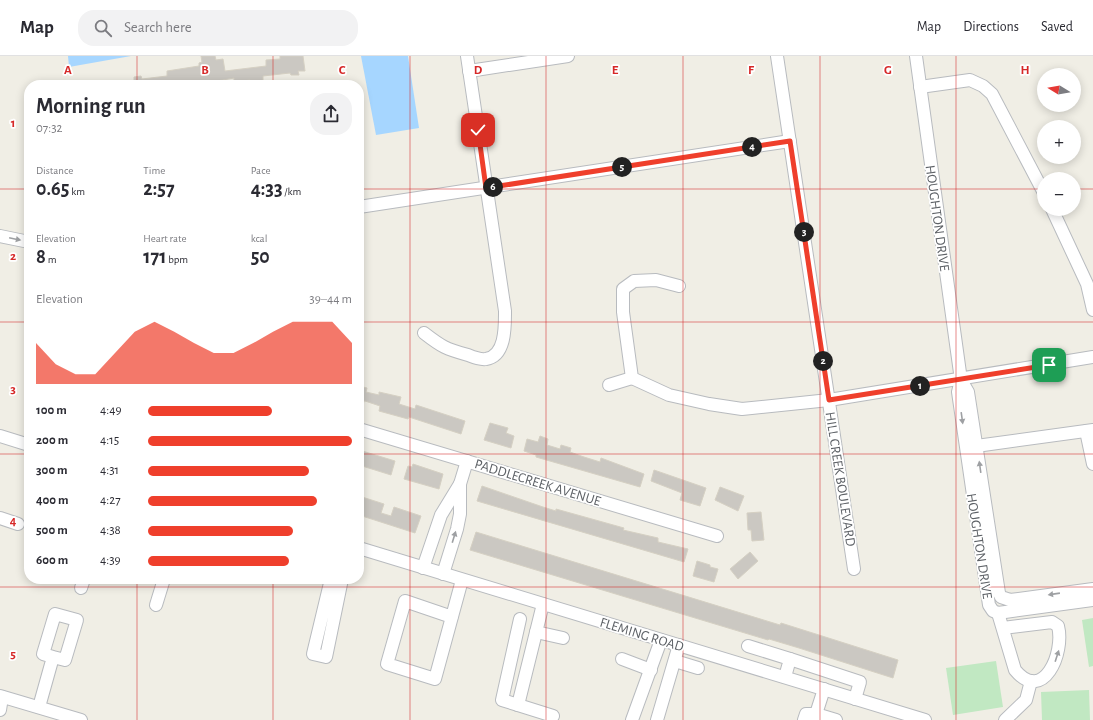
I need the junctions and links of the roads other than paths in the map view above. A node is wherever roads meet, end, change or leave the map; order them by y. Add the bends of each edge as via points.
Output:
1 (467, 56) edge
2 (568, 56) edge
3 (777, 56) edge
4 (916, 56) edge
5 (469, 71) junction
6 (920, 87) junction
7 (790, 141) junction
8 (1037, 180) edge
9 (486, 188) junction
10 (364, 206) edge
11 (1055, 216) edge
12 (0, 236) edge
13 (24, 241) edge
14 (679, 286) dead end
15 (1093, 310) edge
16 (424, 333) dead end
17 (1093, 357) edge
18 (632, 378) junction
19 (961, 380) junction
20 (609, 385) dead end
21 (829, 400) junction
22 (364, 430) edge
23 (1090, 431) edge
24 (0, 436) edge
25 (24, 443) edge
26 (971, 447) junction
27 (467, 460) junction
28 (1093, 464) edge
29 (460, 484) junction
30 (0, 518) edge
31 (982, 520) junction
32 (18, 524) dead end
33 (716, 536) dead end
34 (364, 550) edge
35 (423, 568) junction
36 (854, 569) dead end
37 (443, 574) junction
38 (462, 580) junction
39 (162, 584) edge
40 (330, 584) edge
41 (341, 584) edge
42 (1093, 589) edge
43 (1076, 597) junction
44 (1004, 598) junction
45 (1093, 600) edge
46 (543, 604) junction
47 (156, 605) dead end
48 (995, 612) junction
49 (452, 617) junction
50 (520, 619) dead end
51 (1003, 628) junction
52 (536, 632) junction
53 (563, 638) dead end
54 (661, 640) junction
55 (680, 646) junction
56 (748, 646) dead end
57 (53, 657) dead end
58 (622, 659) dead end
59 (790, 659) junction
60 (675, 661) junction
61 (698, 668) dead end
62 (651, 670) junction
63 (784, 677) junction
64 (1031, 681) junction
65 (824, 689) junction
66 (1, 696) edge
67 (855, 699) junction
68 (518, 705) junction
69 (39, 707) junction
70 (0, 710) edge
71 (816, 714) junction
72 (888, 714) edge
73 (553, 716) dead end
74 (81, 720) edge
75 (632, 720) edge
76 (657, 720) edge
77 (804, 720) edge
78 (836, 720) edge
79 (925, 720) edge
80 (1005, 720) edge

1 - 5 street
2 - 5 street
3 - 7 street, HILL CREEK BOULEVARD
4 - 6 street, HOUGHTON DRIVE
5 - 9 street
6 - 8 street via 970,80 983,86 992,94
6 - 19 street, HOUGHTON DRIVE
7 - 9 street
7 - 21 street, HILL CREEK BOULEVARD
9 - 10 street
9 - 16 street via 505,311 504,336 499,349 493,357 485,360 446,349
11 - 15 street via 1087,284
12 -> 13 street
14 - 18 street via 656,280 634,281 623,290 623,312
17 - 19 street
18 - 20 street
18 - 21 street via 669,395 742,409
19 - 21 street
19 - 26 street, HOUGHTON DRIVE via 958,392
21 - 36 street, HILL CREEK BOULEVARD
22 - 27 street, PADDLECREEK AVENUE
23 - 26 street
23 - 28 street
24 - 25 street
26 - 31 street, HOUGHTON DRIVE
27 - 29 street
27 - 33 street, PADDLECREEK AVENUE
29 - 35 street via 441,515
37 -> 29 street via 460,514
30 - 32 street
31 - 44 street, HOUGHTON DRIVE via 999,593
31 - 48 street, HOUGHTON DRIVE via 988,600
34 - 35 street, FLEMING ROAD
35 - 37 street, FLEMING ROAD
37 - 38 street, FLEMING ROAD
38 - 46 street, FLEMING ROAD
38 - 49 street
39 - 47 street
40 - 41 street via 313,654 326,657
42 - 43 street, HOUGHTON DRIVE
43 -> 44 street, HOUGHTON DRIVE via 1010,600
43 - 45 street, HOUGHTON DRIVE
43 - 48 street, HOUGHTON DRIVE
44 - 48 street
46 - 52 street
46 - 54 street, FLEMING ROAD
48 - 51 street
49 - 49 street via 405,601 387,664 435,679
50 - 68 street via 502,700
51 - 64 street via 1015,670 1021,677
64 -> 51 street via 1043,678 1053,668 1059,652 1058,626 1052,622
52 - 53 street
52 - 68 street
54 - 55 street, FLEMING ROAD
54 - 62 street
55 - 60 street
55 - 63 street, FLEMING ROAD
56 - 59 street
57 - 69 street
58 - 62 street
59 - 63 street
59 - 67 street via 860,682
60 - 61 street
60 - 76 street
62 - 75 street
63 - 65 street, FLEMING ROAD
64 - 80 street via 1026,700
65 - 67 street, FLEMING ROAD
65 - 71 street
66 - 69 street
66 - 70 street
67 - 72 street, FLEMING ROAD
68 - 73 street
69 - 74 street
71 - 77 street via 806,714
71 - 78 street
72 - 79 street, FLEMING ROAD

